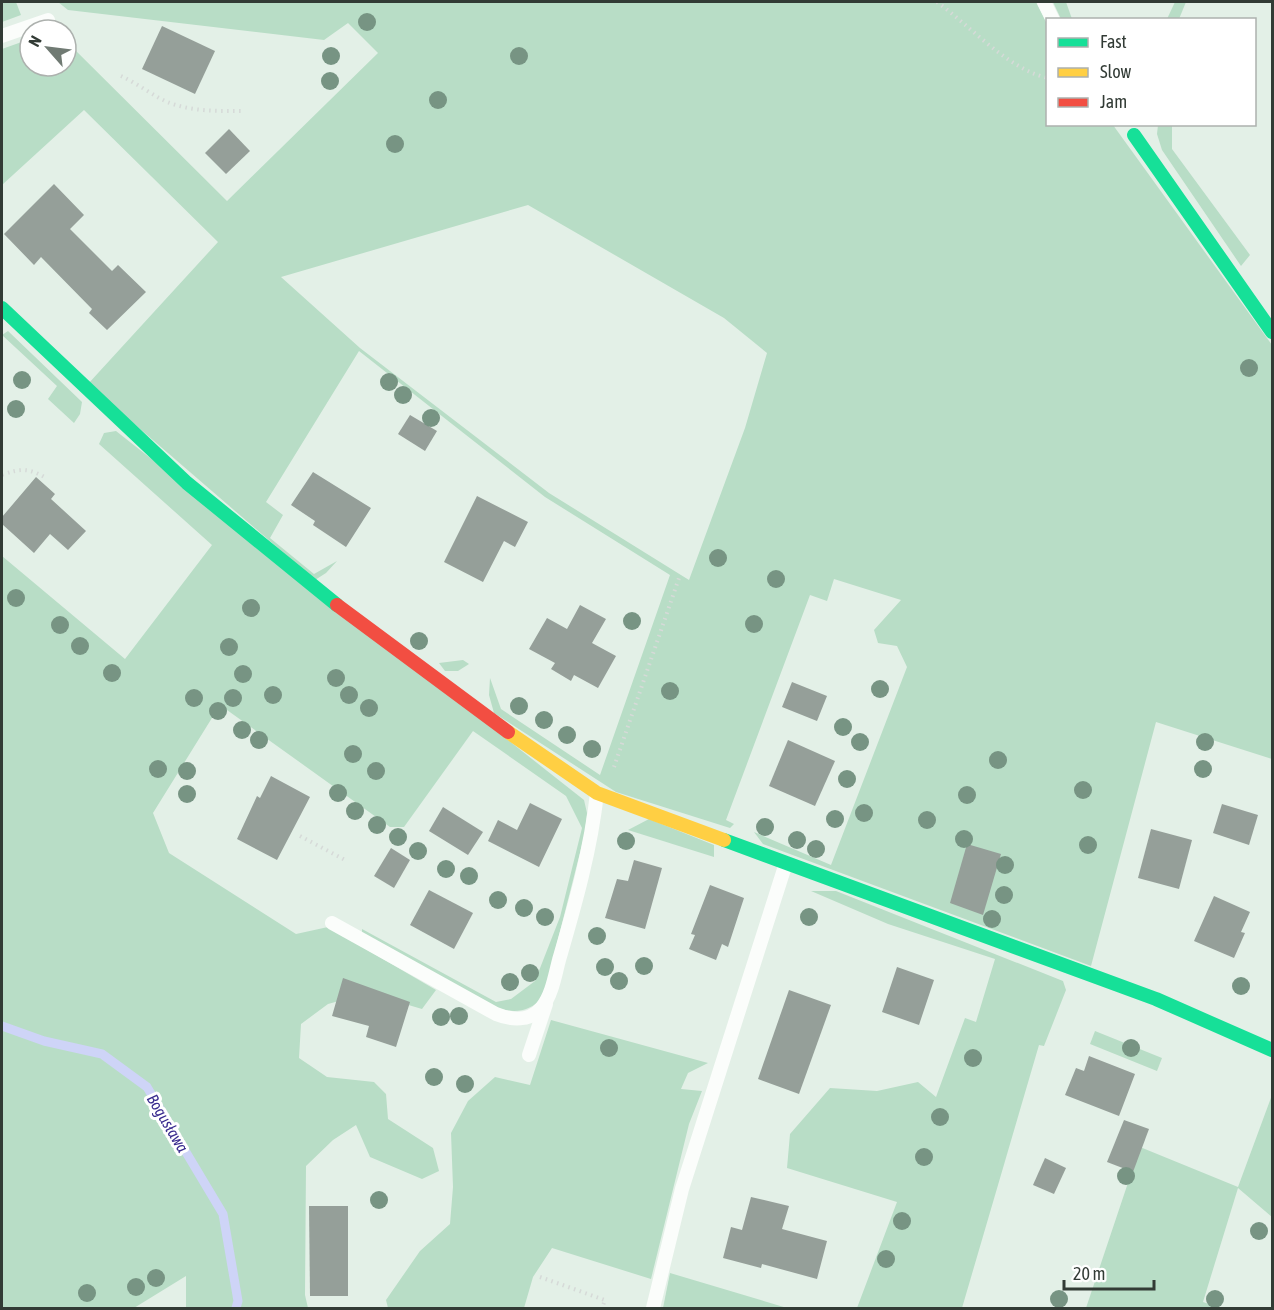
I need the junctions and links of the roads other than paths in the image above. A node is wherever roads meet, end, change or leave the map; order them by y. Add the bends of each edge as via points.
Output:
1 (1044, 2) edge
2 (1052, 18) edge
3 (18, 30) edge
4 (2, 36) edge
5 (1130, 130) edge
6 (2, 308) edge
7 (1272, 332) edge
8 (600, 794) junction
9 (786, 863) junction
10 (332, 923) dead end
11 (547, 999) junction
12 (1272, 1050) edge
13 (530, 1055) dead end
14 (653, 1308) edge

1 - 2 lane
3 - 4 lane
5 - 7 street
6 - 8 street via 103,408 250,537 460,699
8 - 9 street
8 - 11 lane via 571,921
9 - 12 street via 1156,999
9 - 14 lane via 682,1189
10 - 11 lane via 506,1018 532,1016
11 - 13 lane

